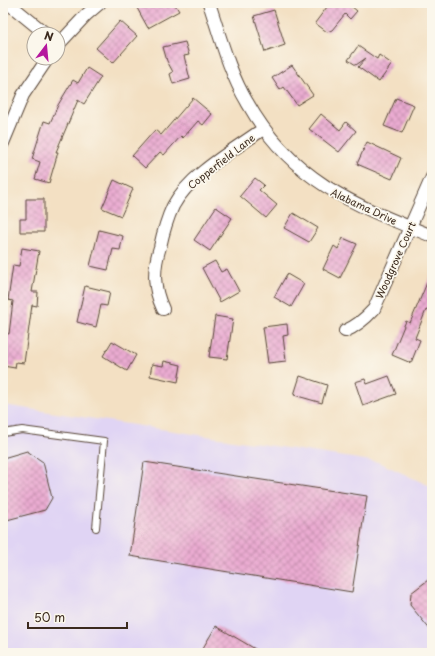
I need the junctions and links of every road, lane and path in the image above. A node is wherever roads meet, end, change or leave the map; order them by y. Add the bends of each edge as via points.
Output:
1 (8, 3) edge
2 (100, 3) edge
3 (208, 3) edge
4 (36, 26) edge
5 (66, 36) edge
6 (43, 66) edge
7 (263, 129) junction
8 (3, 142) edge
9 (432, 177) edge
10 (410, 227) junction
11 (432, 236) edge
12 (163, 309) dead end
13 (345, 331) dead end
14 (3, 433) edge
15 (96, 528) dead end

1 - 4 street
2 - 5 street
3 - 7 street, Alabama Drive via 234,77
6 - 8 street via 24,95
7 - 10 street, Alabama Drive via 291,160 324,187 348,201
7 - 12 street, Copperfield Lane via 194,180 174,205 167,220 154,272 157,297
9 - 10 street, Woodgrove Court
10 - 11 street, Alabama Drive
10 - 13 street, Woodgrove Court via 374,309 366,319
14 - 15 lane via 22,430 104,441

